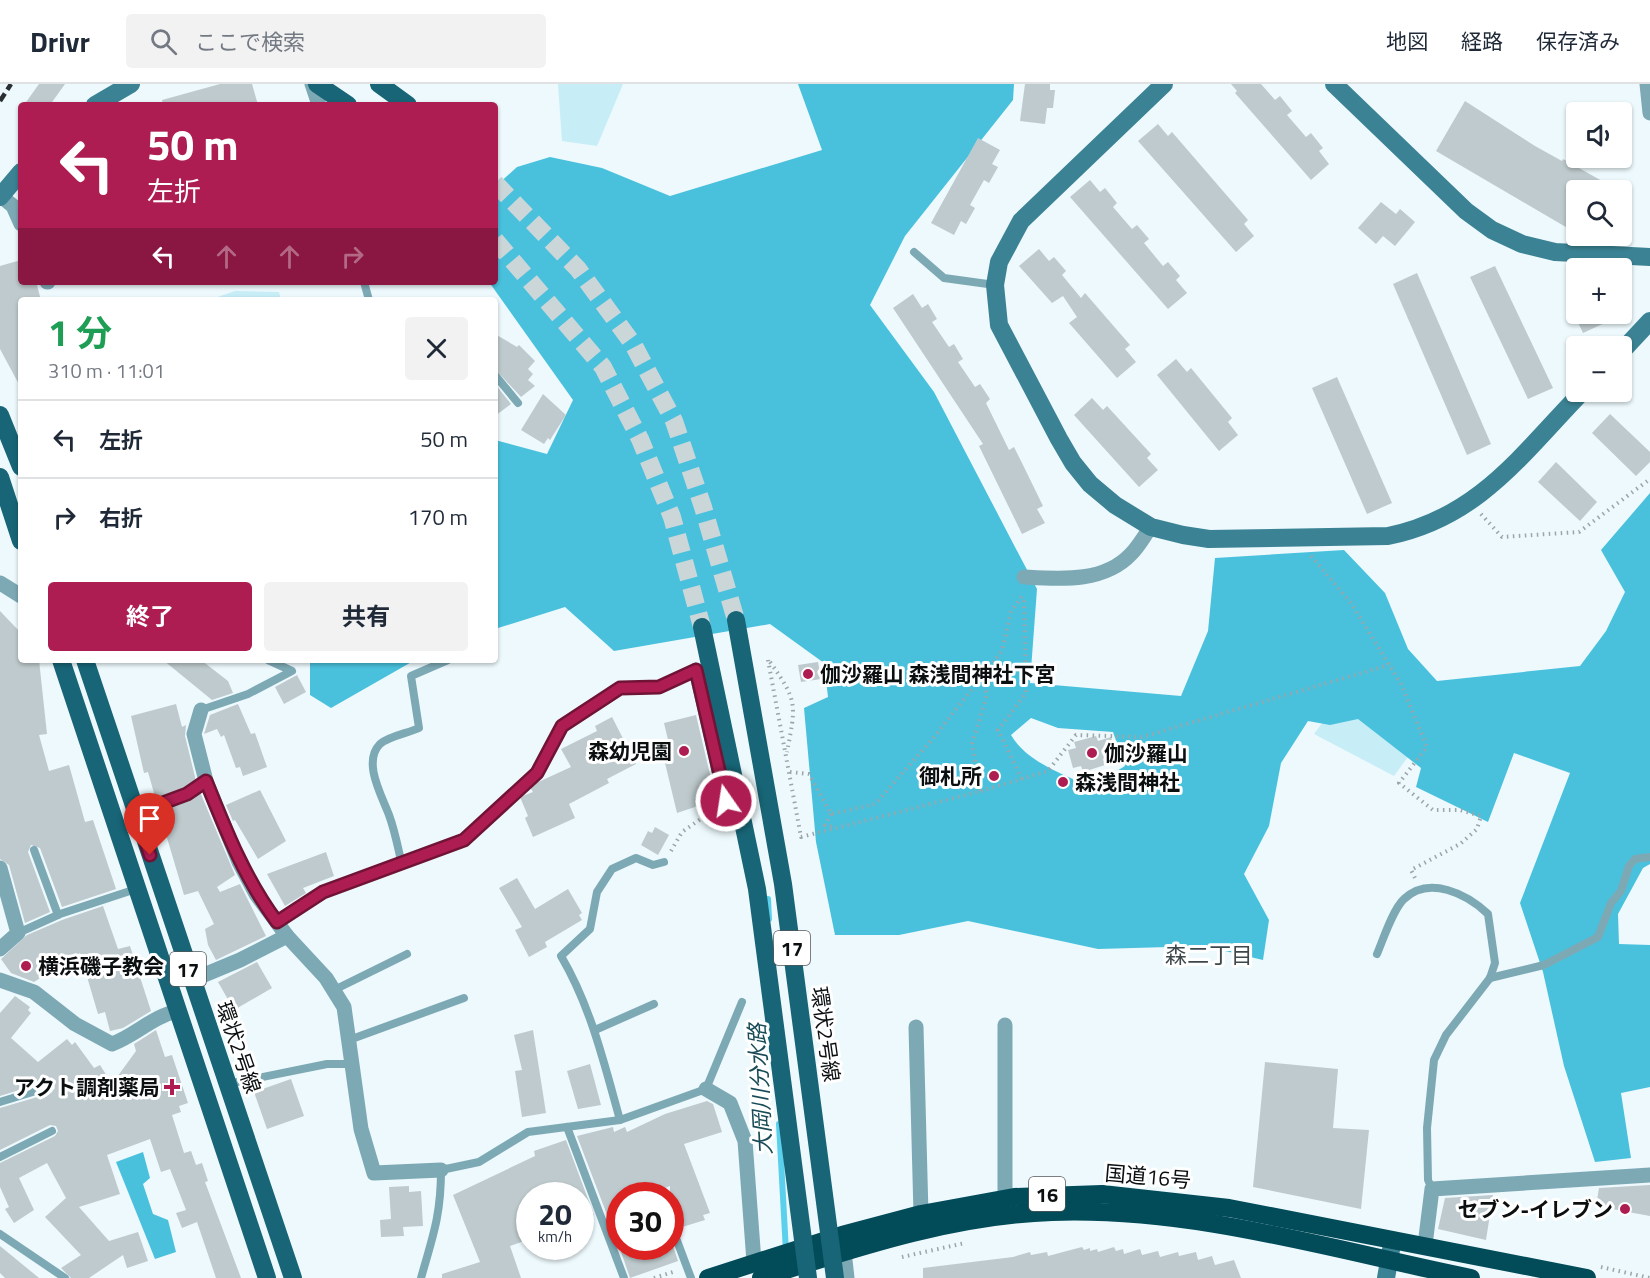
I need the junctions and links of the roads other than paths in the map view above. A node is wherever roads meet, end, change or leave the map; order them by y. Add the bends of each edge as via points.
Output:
1 (131, 84) edge
2 (312, 84) edge
3 (318, 84) edge
4 (379, 84) edge
5 (1164, 84) edge
6 (1334, 84) edge
7 (1647, 84) edge
8 (99, 102) edge
9 (317, 102) edge
10 (344, 102) edge
11 (404, 102) edge
12 (1650, 113) edge
13 (18, 175) edge
14 (0, 196) edge
15 (18, 217) edge
16 (914, 252) dead end
17 (1650, 257) edge
18 (994, 285) junction
19 (1650, 321) edge
20 (1632, 340) edge
21 (498, 379) edge
22 (1572, 402) edge
23 (518, 403) dead end
24 (0, 415) edge
25 (18, 460) edge
26 (0, 477) edge
27 (1151, 527) junction
28 (18, 532) edge
29 (1024, 577) dead end
30 (0, 584) edge
31 (18, 594) edge
32 (736, 620) tunnel mouth
33 (702, 627) tunnel mouth
34 (62, 663) edge
35 (86, 663) edge
36 (275, 663) edge
37 (441, 663) edge
38 (699, 669) joint
39 (201, 710) joint
40 (206, 781) junction
41 (721, 805) road end
42 (136, 813) junction
43 (34, 850) dead end
44 (1650, 857) edge
45 (664, 862) road end
46 (402, 865) junction
47 (0, 868) edge
48 (138, 888) junction
49 (58, 915) junction
50 (277, 922) junction
51 (18, 933) junction
52 (287, 936) junction
53 (0, 949) edge
54 (407, 954) dead end
55 (1377, 954) dead end
56 (1490, 978) junction
57 (0, 980) edge
58 (192, 980) junction
59 (334, 990) junction
60 (464, 998) dead end
61 (742, 1002) dead end
62 (654, 1004) dead end
63 (178, 1011) junction
64 (1005, 1025) dead end
65 (916, 1027) dead end
66 (595, 1030) junction
67 (349, 1040) junction
68 (353, 1064) junction
69 (228, 1084) junction
70 (49, 1087) dead end
71 (706, 1089) junction
72 (0, 1102) edge
73 (620, 1120) junction
74 (567, 1127) junction
75 (52, 1131) dead end
76 (0, 1156) edge
77 (441, 1170) junction
78 (1650, 1175) edge
79 (1432, 1188) junction
80 (1005, 1198) junction
81 (921, 1214) junction
82 (0, 1234) edge
83 (843, 1243) junction
84 (1425, 1245) junction
85 (1391, 1250) junction
86 (684, 1259) edge
87 (757, 1270) edge
88 (65, 1278) edge
89 (267, 1278) edge
90 (293, 1278) edge
91 (421, 1278) edge
92 (624, 1278) edge
93 (691, 1278) edge
94 (708, 1278) edge
95 (808, 1278) edge
96 (835, 1278) edge
97 (847, 1278) edge
98 (1386, 1278) edge
99 (1471, 1278) edge
100 (1587, 1278) edge

1 - 8 street
2 - 9 street
3 - 10 main road
4 - 11 main road
5 - 18 street via 1021,221 1002,253
6 - 17 street via 1466,211 1492,230 1522,244 1555,252
7 - 12 street
13 - 14 street
14 - 15 street via 13,206
16 - 18 lane via 944,278
18 - 27 street via 999,326 1073,463 1114,505
19 - 20 street
21 - 23 lane
22 - 27 street via 1470,503 1441,520 1399,534 1209,539
24 - 25 main road
26 - 28 main road
27 - 29 street via 1131,554 1099,574
30 - 31 street
32 - 96 main road, 環状2号線 / 17, bridge via 783,884
33 - 95 main road, 17, bridge via 757,889
34 - 48 main road, 17
35 - 42 main road, 環状2号線 / 17
36 - 39 lane via 292,671 248,694
37 - 46 lane via 411,676 419,728 384,741 373,759 377,785
38 - 41 street
38 - 46 lane via 659,687 620,688 562,726 537,773 464,840
39 - 40 street via 194,734
40 - 42 lane via 187,794
40 - 50 street via 239,862
42 - 58 main road, 環状2号線 / 17
43 - 49 lane
44 - 56 lane via 1635,859 1629,866 1598,937 1544,964
45 - 66 lane via 653,865 636,858 612,869 597,892 590,929 561,956
46 - 50 lane via 323,892
47 - 51 street
48 - 49 lane
48 - 63 main road, 17
49 - 51 lane
50 - 52 street
51 - 53 street
52 - 58 street
52 - 59 street
54 - 59 lane
55 - 56 lane via 1402,900 1434,886 1475,902 1488,914 1495,963
56 - 79 lane via 1446,1035 1434,1060 1427,1128 1428,1180
57 - 63 street via 34,992 75,1024 112,1044 163,1014
58 - 69 main road, 環状2号線 / 17
59 - 67 street via 344,1007
60 - 67 lane
61 - 71 lane
62 - 66 lane
63 - 89 main road, 17
64 - 80 street
65 - 81 street
66 - 73 lane
67 - 68 street
68 - 69 lane via 327,1064
68 - 77 street via 361,1129 374,1173
69 - 90 main road, 環状2号線 / 17
70 - 72 lane
71 - 73 lane
71 - 87 street via 730,1103 745,1141
73 - 74 lane
74 - 77 lane via 528,1131 479,1162
74 - 92 lane
75 - 76 lane
77 - 91 lane via 436,1233
78 - 79 street
79 - 84 street
80 - 81 highway, 国道16号 / 16
80 - 85 highway, 国道16号 / 16 via 1050,1194 1141,1197 1229,1208
81 - 83 highway, 国道16号 / 16
82 - 88 lane
83 - 85 highway, 国道16号 / 16 via 1016,1215 1102,1212
83 - 87 highway, 国道16号 / 16
83 - 97 street
84 - 85 highway, 国道16号 / 16
84 - 100 highway, 国道16号 / 16
85 - 98 street
85 - 99 highway, 国道16号 / 16
86 - 93 lane
87 - 94 highway, 国道16号 / 16

